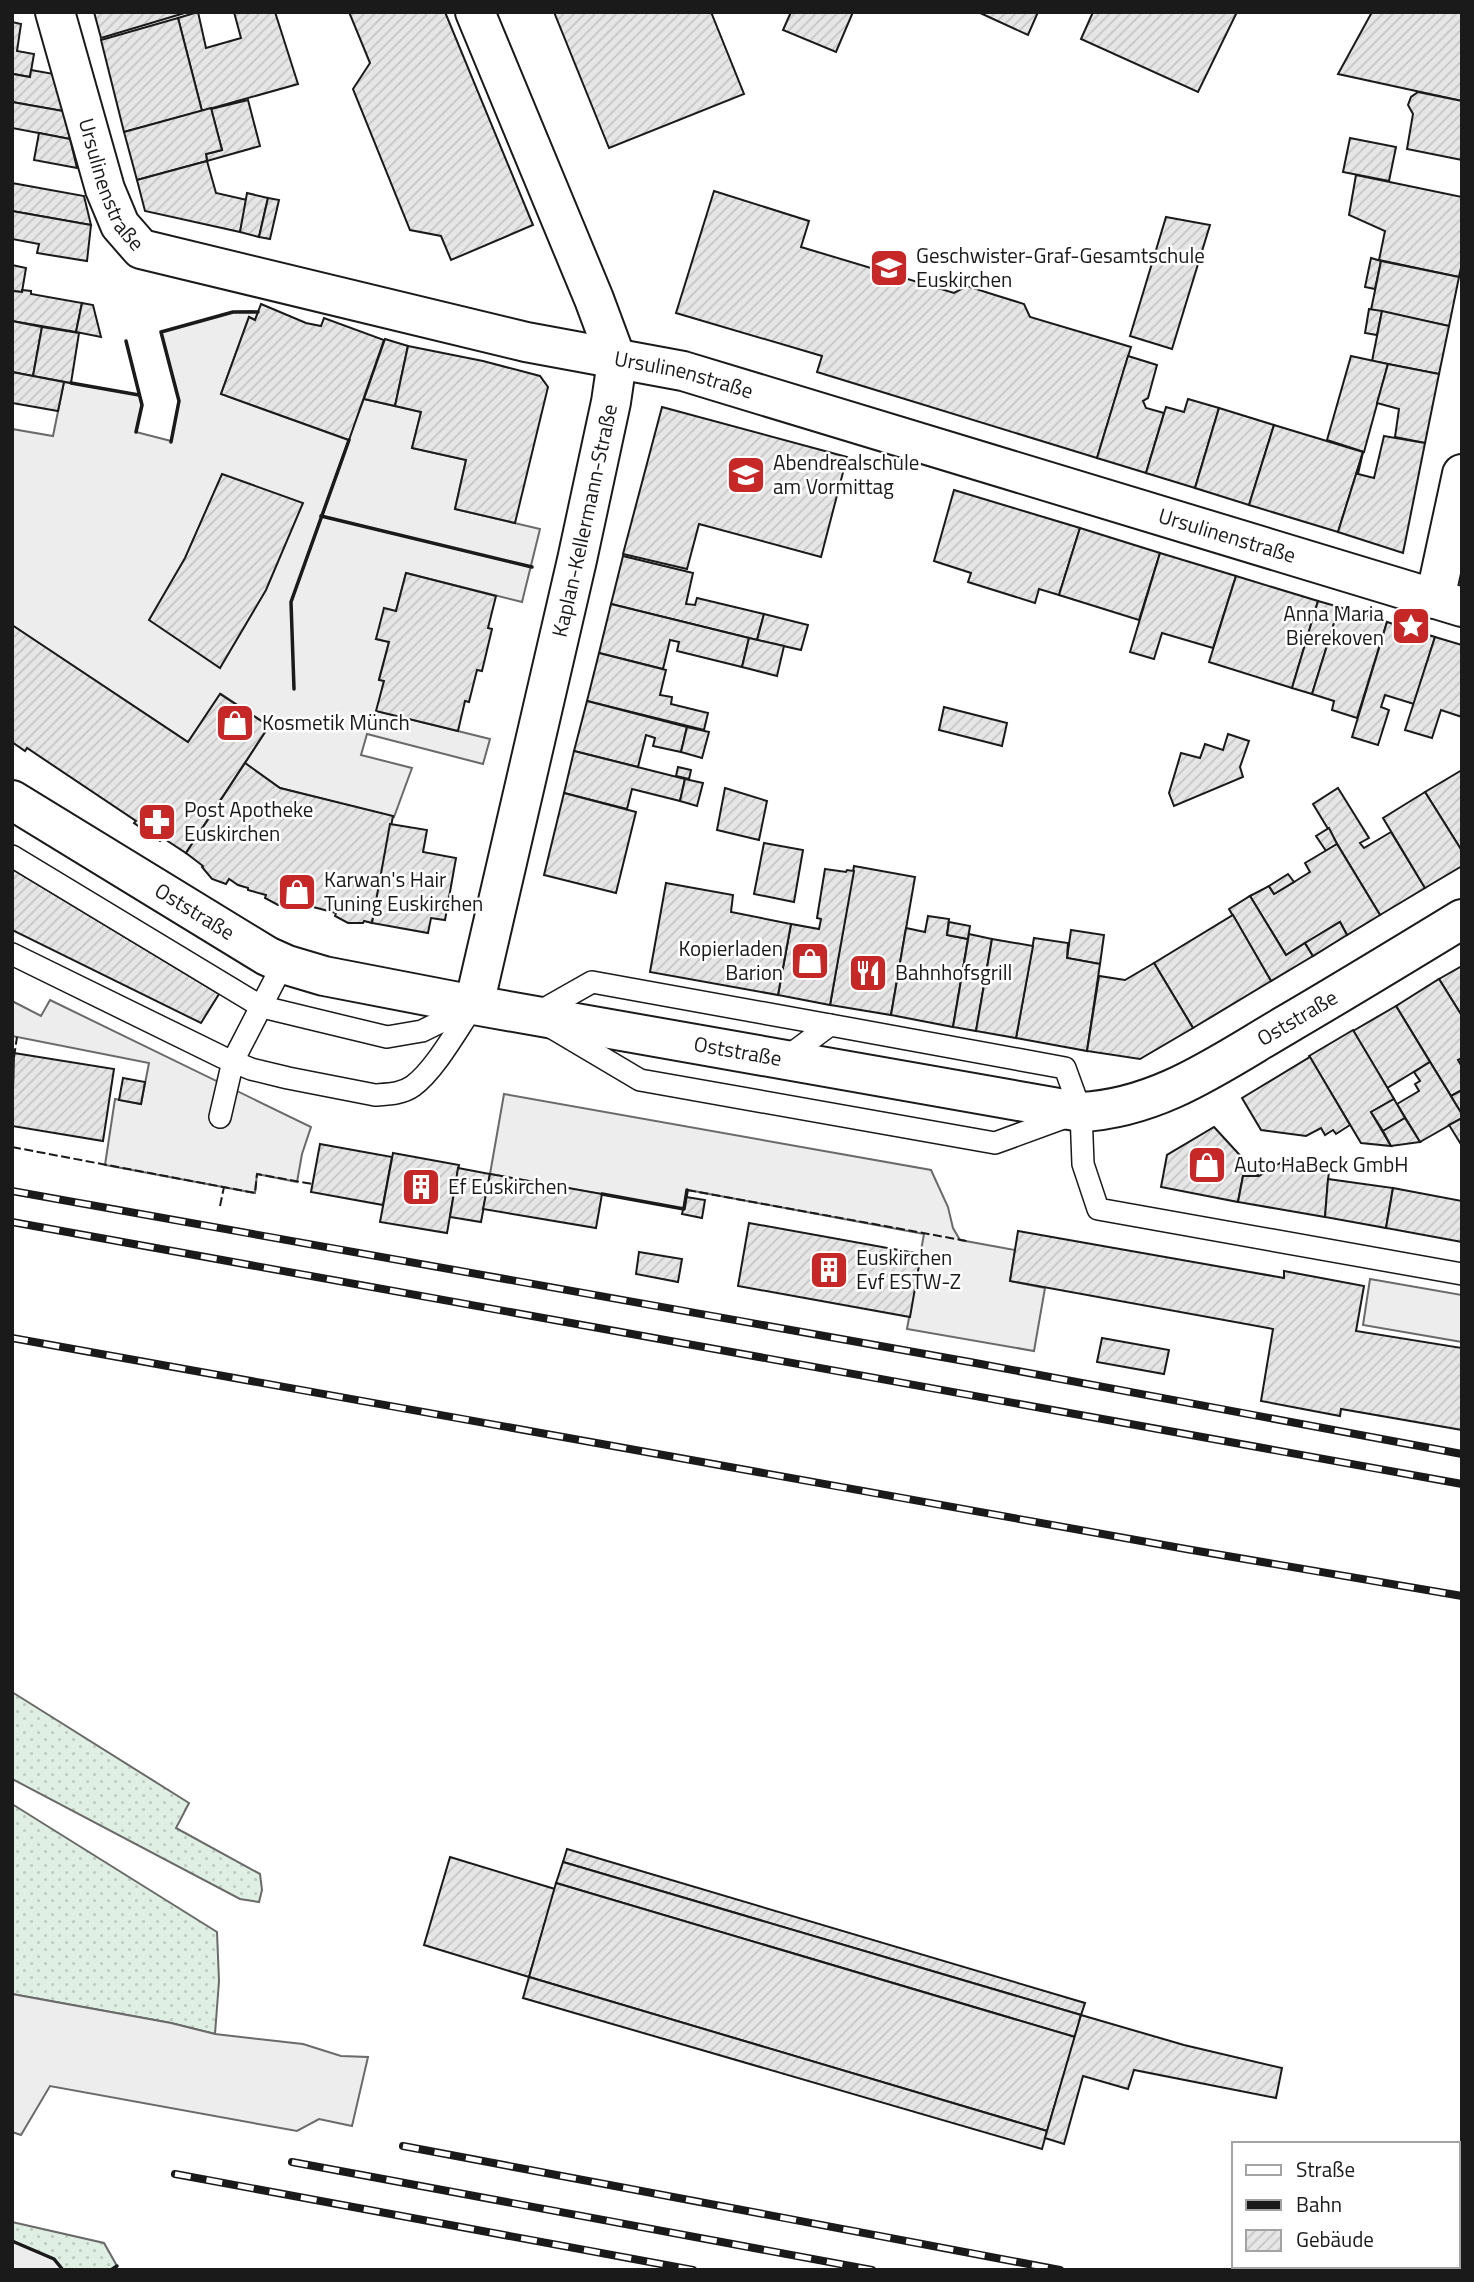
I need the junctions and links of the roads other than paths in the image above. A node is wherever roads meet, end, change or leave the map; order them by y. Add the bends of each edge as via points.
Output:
1 (55, 12) edge
2 (475, 12) edge
3 (617, 360) junction
4 (1462, 474) edge
5 (1449, 603) edge
6 (12, 800) edge
7 (12, 856) edge
8 (1462, 919) edge
9 (12, 954) edge
10 (283, 964) junction
11 (474, 1005) junction
12 (262, 1006) junction
13 (533, 1016) junction
14 (831, 1025) junction
15 (783, 1060) junction
16 (233, 1061) junction
17 (1081, 1112) junction
18 (220, 1117) dead end
19 (1462, 1274) edge

1 - 3 street, Ursulinenstraße via 105,188 120,225 141,249
2 - 3 street, Kaplan-Kellermann-Straße
3 - 5 street, Ursulinenstraße via 683,371
3 - 11 street, Kaplan-Kellermann-Straße via 577,561
4 - 5 street
6 - 10 street, Oststraße
7 - 12 lane
8 - 17 street, Oststraße via 1160,1096
9 - 16 lane
10 - 11 street, Oststraße
10 - 12 lane
11 - 12 lane via 422,1031 387,1037
11 - 13 street, Oststraße
11 - 16 lane via 428,1071 412,1087 396,1094 375,1095 288,1078
12 - 16 lane
13 - 14 lane via 592,982
13 - 15 street, Oststraße
13 - 17 lane via 640,1080 995,1143
14 - 15 lane
14 - 17 lane via 1065,1068
15 - 17 street, Oststraße
16 - 18 lane
17 - 19 lane via 1083,1164 1098,1209

